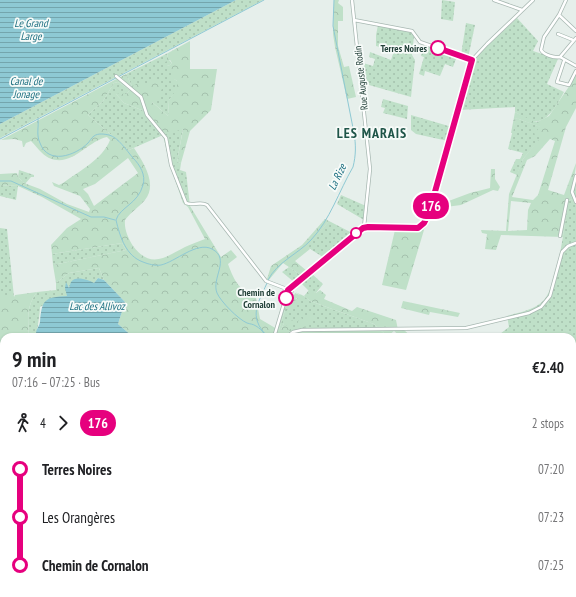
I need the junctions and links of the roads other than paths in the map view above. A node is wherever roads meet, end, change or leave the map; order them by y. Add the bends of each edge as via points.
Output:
1 (352, 0) edge
2 (494, 0) edge
3 (533, 0) edge
4 (566, 0) edge
5 (522, 10) junction
6 (559, 15) junction
7 (354, 20) junction
8 (576, 31) edge
9 (558, 34) dead end
10 (576, 38) edge
11 (573, 40) junction
12 (560, 57) junction
13 (472, 60) junction
14 (564, 61) junction
15 (576, 66) edge
16 (576, 71) edge
17 (117, 77) dead end
18 (576, 176) edge
19 (567, 200) dead end
20 (576, 202) edge
21 (364, 228) junction
22 (560, 236) dead end
23 (576, 243) edge
24 (288, 290) junction
25 (292, 291) dead end
26 (275, 333) edge
27 (292, 333) edge

1 - 7 street, Rue Auguste Rodin
2 - 5 street
3 - 5 street
4 - 6 street
5 - 13 street
6 - 8 street
6 - 12 street via 544,37 541,50
7 - 13 street via 412,31 420,42
7 - 21 street, Rue Auguste Rodin via 370,164
9 - 11 street
10 - 11 street
11 - 12 street
12 - 14 street
13 - 21 street via 429,213 422,226
14 - 15 street
14 - 16 street via 557,82 569,85
17 - 24 street via 141,97 147,115 166,138 171,165 186,203 205,204 267,281
18 - 20 street via 572,192
19 - 22 street
21 - 24 street
23 - 27 street via 562,252 550,296 541,307 529,313 466,328 302,330
24 - 25 street
24 - 26 street

